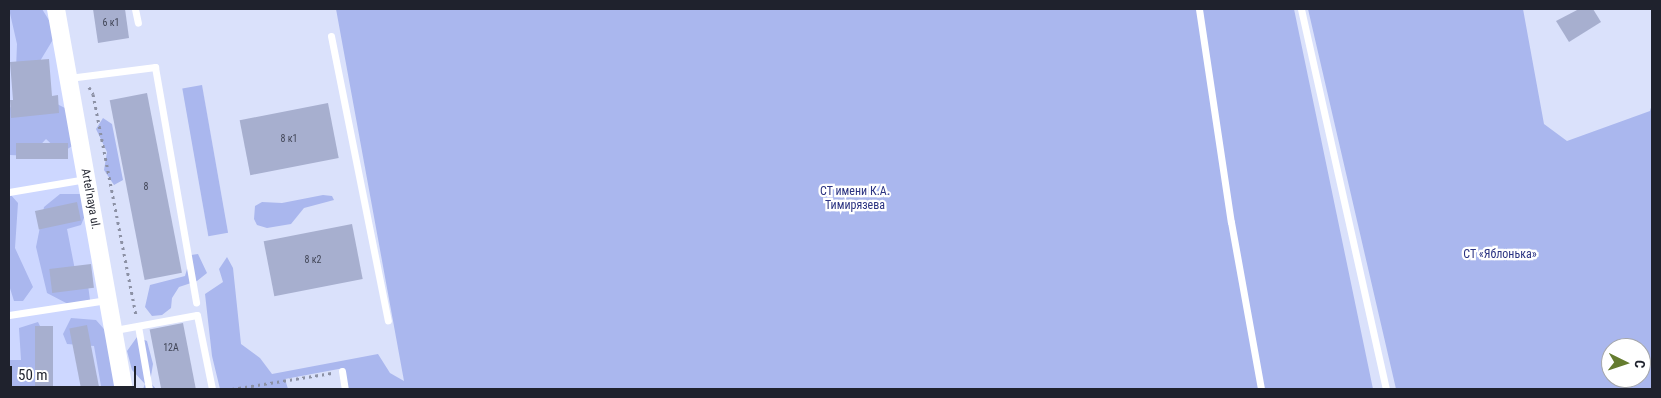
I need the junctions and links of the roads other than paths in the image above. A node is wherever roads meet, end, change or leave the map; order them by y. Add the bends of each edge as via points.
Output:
1 (56, 9) edge
2 (135, 9) edge
3 (1199, 9) edge
4 (1301, 9) edge
5 (138, 23) dead end
6 (331, 36) dead end
7 (76, 78) junction
8 (86, 179) junction
9 (9, 192) edge
10 (107, 300) junction
11 (196, 302) dead end
12 (9, 315) edge
13 (388, 320) dead end
14 (138, 326) junction
15 (113, 331) junction
16 (342, 371) road end
17 (124, 389) edge
18 (150, 389) edge
19 (212, 389) edge
20 (346, 389) edge
21 (1260, 389) edge
22 (1386, 389) edge

1 - 7 street, Artel'naya ul.
2 - 5 lane
3 - 21 lane
4 - 22 lane
6 - 13 lane
7 - 8 street, Artel'naya ul.
7 - 11 lane via 154,67
8 - 9 lane
8 - 10 street, Artel'naya ul.
10 - 12 lane
10 - 15 street, Artel'naya ul.
14 - 15 lane
14 - 18 lane
14 - 19 lane via 197,315
15 - 17 street, Artel'naya ul.
16 - 20 lane

